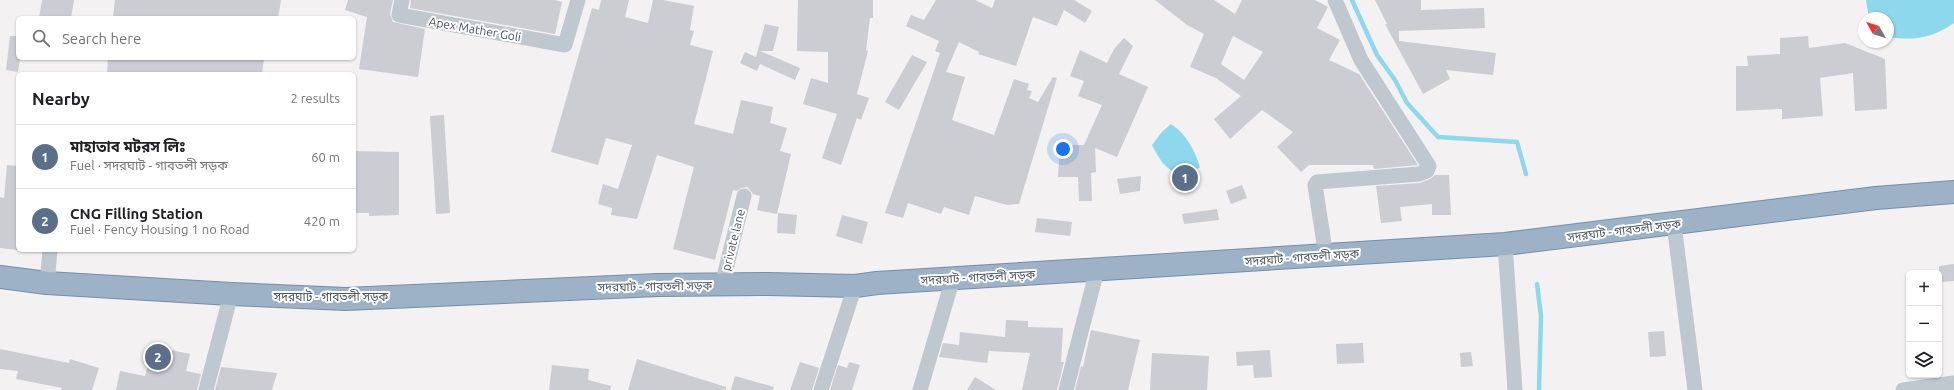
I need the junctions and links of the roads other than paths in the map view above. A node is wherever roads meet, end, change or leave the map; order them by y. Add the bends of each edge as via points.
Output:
1 (402, 0) edge
2 (578, 0) edge
3 (1335, 0) edge
4 (1954, 192) edge
5 (744, 196) dead end
6 (1674, 224) junction
7 (1505, 244) junction
8 (50, 252) edge
9 (1326, 256) junction
10 (1097, 270) junction
11 (0, 277) edge
12 (953, 278) junction
13 (47, 283) junction
14 (722, 285) junction
15 (855, 286) junction
16 (230, 294) junction
17 (1954, 383) edge
18 (206, 390) edge
19 (821, 390) edge
20 (920, 390) edge
21 (1066, 390) edge
22 (1515, 390) edge
23 (1695, 390) edge
24 (1903, 390) edge

1 - 2 street, Apex Mather Goli via 399,15 565,45
3 - 9 street via 1361,60 1429,166 1427,171 1419,174 1317,182 1315,185
4 - 6 highway, সদরঘাট - গাবতলী সড়ক via 1876,198
5 - 14 street, private lane
6 - 7 highway, সদরঘাট - গাবতলী সড়ক
6 - 23 street
7 - 9 highway, সদরঘাট - গাবতলী সড়ক
7 - 22 street
8 - 13 street
9 - 10 highway, সদরঘাট - গাবতলী সড়ক
10 - 12 highway, সদরঘাট - গাবতলী সড়ক
10 - 21 street
11 - 13 highway, সদরঘাট - গাবতলী সড়ক
12 - 15 highway, সদরঘাট - গাবতলী সড়ক
12 - 20 street
13 - 16 highway, সদরঘাট - গাবতলী সড়ক
14 - 15 highway, সদরঘাট - গাবতলী সড়ক
14 - 16 highway, সদরঘাট - গাবতলী সড়ক via 658,285 346,299
15 - 19 street
16 - 18 street
17 - 24 street

